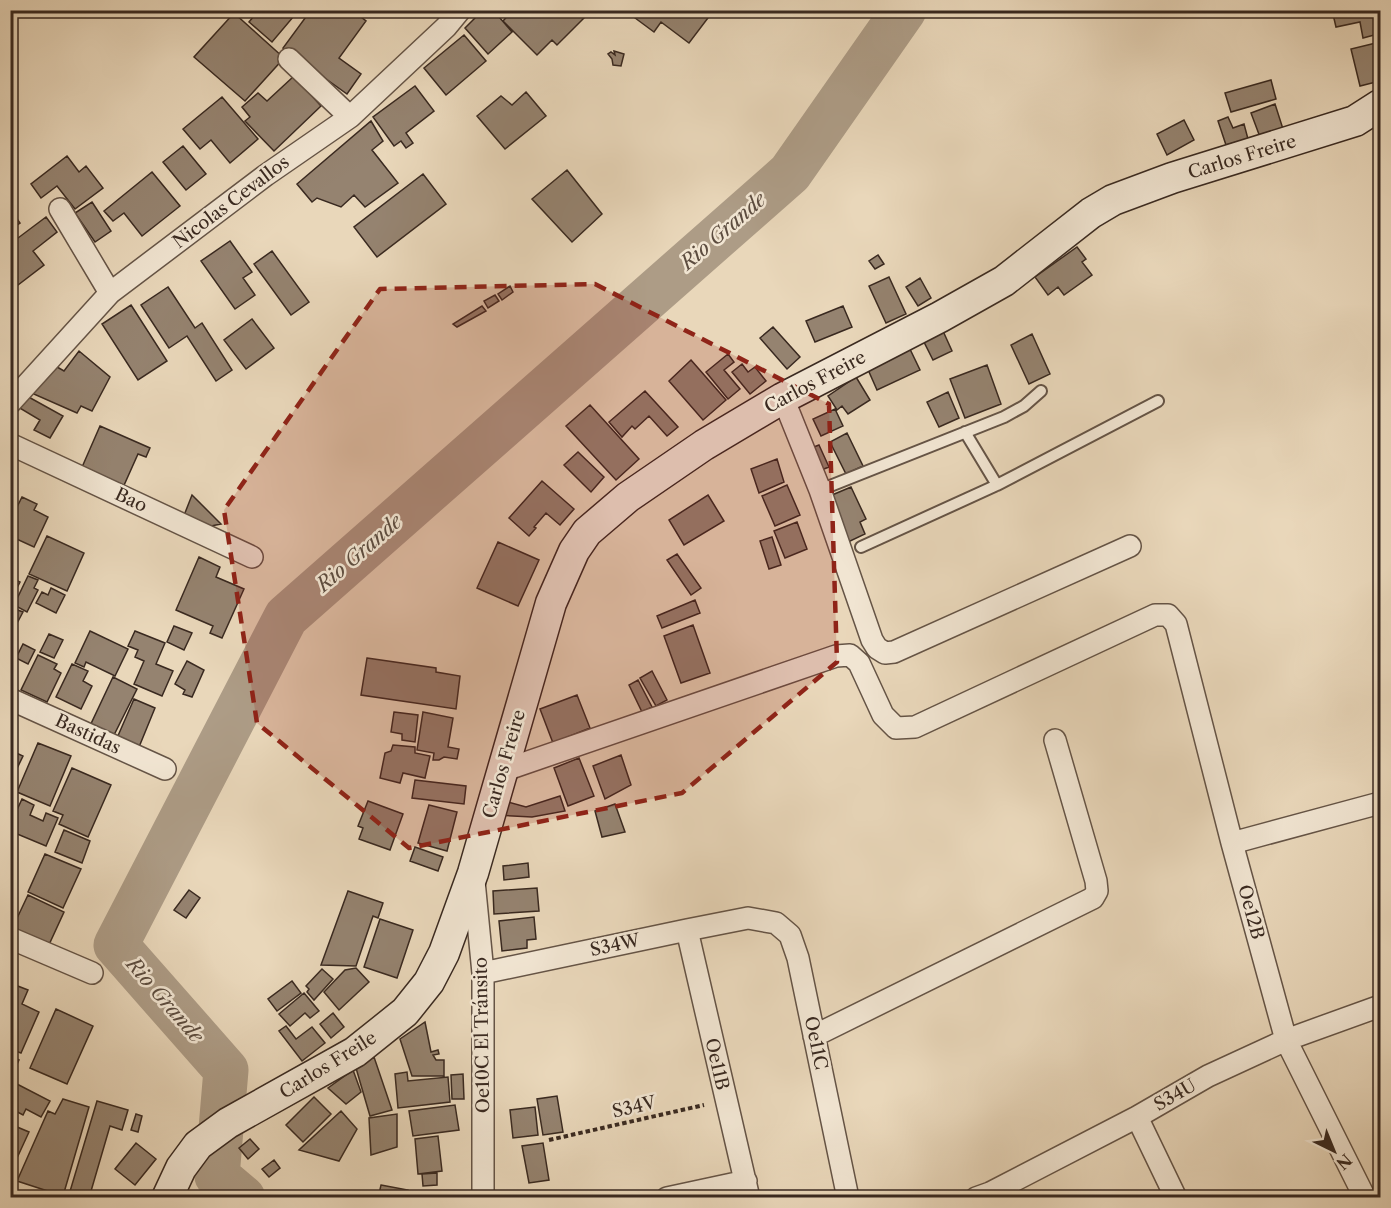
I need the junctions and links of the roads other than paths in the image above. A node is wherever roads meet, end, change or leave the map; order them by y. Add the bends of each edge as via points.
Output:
1 (459, 10) edge
2 (289, 59) dead end
3 (1380, 105) edge
4 (350, 117) junction
5 (60, 209) dead end
6 (111, 292) junction
7 (1041, 391) dead end
8 (783, 398) junction
9 (1158, 401) dead end
10 (10, 402) edge
11 (965, 432) junction
12 (10, 444) edge
13 (997, 485) junction
14 (820, 490) junction
15 (1130, 546) dead end
16 (861, 547) dead end
17 (252, 557) dead end
18 (10, 699) edge
19 (1055, 740) dead end
20 (165, 769) dead end
21 (502, 771) junction
22 (1380, 803) edge
23 (1232, 843) junction
24 (473, 873) junction
25 (748, 918) joint
26 (687, 930) junction
27 (10, 938) edge
28 (92, 973) dead end
29 (483, 973) junction
30 (1380, 1006) edge
31 (814, 1036) junction
32 (1286, 1040) junction
33 (1137, 1117) junction
34 (748, 1189) edge
35 (986, 1196) edge
36 (167, 1197) edge
37 (483, 1197) edge
38 (668, 1197) edge
39 (848, 1197) edge
40 (1176, 1197) edge
41 (1365, 1197) edge

1 - 4 street, Nicolas Cevallos via 446,27
2 - 4 street
3 - 8 street, Carlos Freire via 1355,121 1172,178 1113,201 1091,213 1004,281
4 - 6 street, Nicolas Cevallos
5 - 6 street
6 - 10 street, Nicolas Cevallos
7 - 11 lane via 1004,417
8 - 14 street
8 - 21 street, Carlos Freire via 627,496 580,540 551,603
9 - 13 lane
11 - 13 lane
11 - 14 lane
12 - 17 street, Bao
13 - 16 lane
14 - 15 street via 872,640 885,653
18 - 20 street, Bastidas
19 - 31 street via 1096,881 1093,898
21 - 23 street, Oe12B via 836,656 850,655 859,663 883,715 896,728 915,727 1155,615 1168,615 1176,624
21 - 24 street, Carlos Freire
22 - 23 street
23 - 32 street, Oe12B
24 - 29 street, Oe10C El Tránsito
24 - 36 street, Carlos Freile via 444,953 429,982 405,1012 355,1052 198,1144
25 - 26 street, S34W
25 - 31 street, Oe11C via 776,924 790,935
26 - 29 street, S34W
26 - 34 street, Oe11B
27 - 28 street
29 - 37 street, Oe10C El Tránsito
30 - 32 street, S34U
31 - 39 street, Oe11C
32 - 33 street, S34U via 1208,1076
32 - 41 street, Oe12B
33 - 35 street, S34U
33 - 40 street
34 - 38 street

